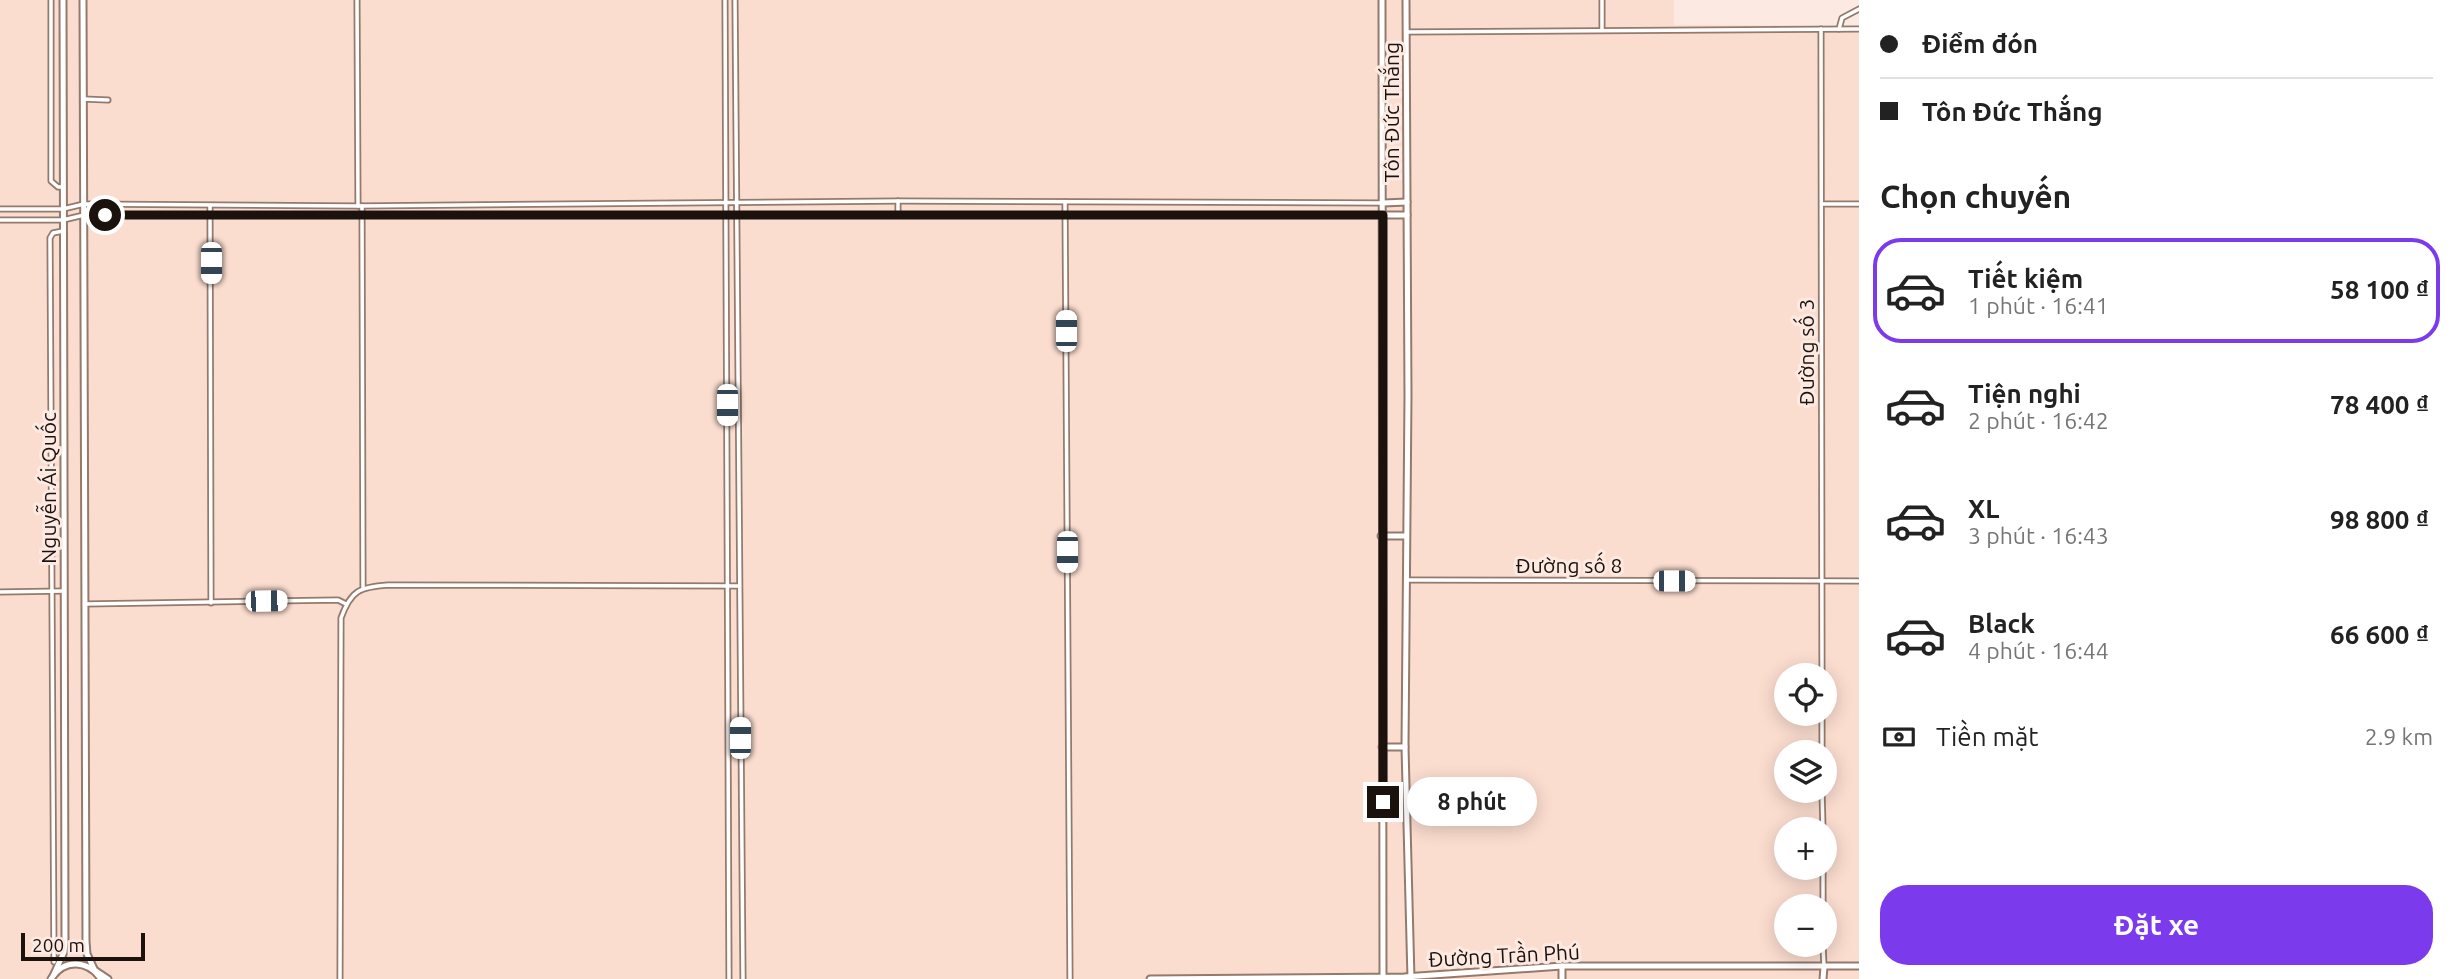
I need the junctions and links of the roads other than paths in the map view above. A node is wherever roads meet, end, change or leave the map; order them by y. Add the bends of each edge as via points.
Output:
1 (51, 0) edge
2 (63, 0) edge
3 (83, 0) edge
4 (357, 0) edge
5 (724, 0) edge
6 (735, 0) edge
7 (1382, 0) edge
8 (1406, 0) edge
9 (1602, 0) edge
10 (1859, 9) edge
11 (1821, 29) junction
12 (1839, 29) junction
13 (1859, 29) edge
14 (1602, 30) junction
15 (1406, 32) junction
16 (83, 99) junction
17 (108, 100) dead end
18 (63, 187) junction
19 (726, 201) junction
20 (738, 201) junction
21 (898, 201) junction
22 (1065, 202) junction
23 (1209, 202) junction
24 (1407, 202) junction
25 (1383, 203) junction
26 (84, 204) junction
27 (1822, 204) junction
28 (1859, 204) edge
29 (211, 206) junction
30 (360, 206) junction
31 (0, 209) edge
32 (63, 209) junction
33 (1065, 213) junction
34 (726, 214) junction
35 (738, 214) junction
36 (898, 214) junction
37 (1209, 214) junction
38 (84, 215) junction
39 (210, 215) junction
40 (362, 215) junction
41 (1383, 215) junction
42 (1407, 215) junction
43 (0, 220) edge
44 (63, 220) junction
45 (63, 231) junction
46 (727, 405) junction
47 (739, 405) junction
48 (1381, 536) junction
49 (1405, 536) junction
50 (1406, 580) junction
51 (1822, 581) junction
52 (1859, 581) edge
53 (728, 586) junction
54 (739, 586) junction
55 (363, 587) junction
56 (64, 591) junction
57 (0, 592) edge
58 (52, 592) junction
59 (211, 603) junction
60 (85, 604) junction
61 (346, 604) junction
62 (1822, 663) edge
63 (1382, 747) junction
64 (1405, 747) junction
65 (729, 792) junction
66 (741, 792) junction
67 (1824, 957) edge
68 (54, 961) dead end
69 (1562, 966) junction
70 (1859, 966) edge
71 (1824, 967) junction
72 (95, 971) junction
73 (52, 976) edge
74 (1384, 978) edge
75 (1410, 978) edge
76 (45, 979) edge
77 (101, 979) edge
78 (108, 979) edge
79 (340, 979) edge
80 (729, 979) edge
81 (743, 979) edge
82 (1070, 979) edge
83 (1150, 979) edge
84 (1562, 979) edge
85 (1824, 979) edge

1 - 18 street via 51,180
2 - 18 main road, Nguyễn Ái Quốc
3 - 16 main road, Nguyễn Ái Quốc
4 - 30 street
5 - 19 street
6 - 20 street
7 - 25 main road, Tôn Đức Thắng
8 - 15 main road, Tôn Đức Thắng
9 - 14 street
10 - 12 street via 1842,18
11 - 12 street
11 - 14 street
11 - 27 street, Đường số 3
12 - 13 street
14 - 15 street
15 - 24 main road, Tôn Đức Thắng
16 - 17 street
16 - 26 main road, Nguyễn Ái Quốc
18 - 32 main road, Nguyễn Ái Quốc
19 - 20 street
19 - 30 street
19 - 34 street
20 - 21 street
20 - 35 street
21 - 22 street
21 - 36 street
22 - 23 street
22 - 33 street
23 - 25 street
23 - 37 street
24 - 25 main road
24 - 42 main road, Tôn Đức Thắng
25 - 41 main road, Tôn Đức Thắng
26 - 29 street
26 - 32 street
26 - 38 main road, Nguyễn Ái Quốc
27 - 28 street
27 - 51 street, Đường số 3
29 - 30 street
29 - 39 street
30 - 40 street
31 - 32 street
32 - 44 main road, Nguyễn Ái Quốc
33 - 36 street
33 - 37 street
33 - 82 street
34 - 35 street
34 - 40 street
34 - 46 street
35 - 36 street
35 - 47 street
37 - 41 street
38 - 39 street
38 - 44 street
38 - 60 main road, Nguyễn Ái Quốc
39 - 40 street
39 - 59 street
40 - 55 street
41 - 42 main road
41 - 48 main road, Tôn Đức Thắng
42 - 49 main road, Tôn Đức Thắng
43 - 44 street
44 - 45 main road, Nguyễn Ái Quốc
45 - 56 main road, Nguyễn Ái Quốc
45 - 58 street via 50,238
46 - 47 street
46 - 53 street
47 - 54 street
48 - 49 main road
48 - 63 main road, Tôn Đức Thắng
49 - 50 main road, Tôn Đức Thắng
50 - 51 street, Đường số 8
50 - 64 main road, Tôn Đức Thắng
51 - 52 street, Đường số 8
51 - 62 street, Đường số 3
53 - 54 street
53 - 55 street
53 - 65 street
54 - 66 street
55 - 61 street
56 - 58 street
56 - 73 main road, Nguyễn Ái Quốc via 65,942
57 - 58 street
58 - 68 street
59 - 60 street
59 - 61 street via 338,600
60 - 72 main road, Nguyễn Ái Quốc via 86,954
61 - 79 street via 341,618
63 - 64 main road
63 - 74 main road, Tôn Đức Thắng
64 - 75 main road, Tôn Đức Thắng
65 - 66 street
65 - 80 street
66 - 81 street
67 - 71 street
69 - 71 main road, Đường Trần Phú
69 - 75 main road, Đường Trần Phú
69 - 84 main road
70 - 71 main road, Đường Trần Phú
71 - 85 main road
72 - 73 main road via 69,964
72 - 77 main road
72 - 78 main road
73 - 76 main road
74 - 75 main road, Đường Trần Phú
74 - 83 main road, Đường Trần Phú

